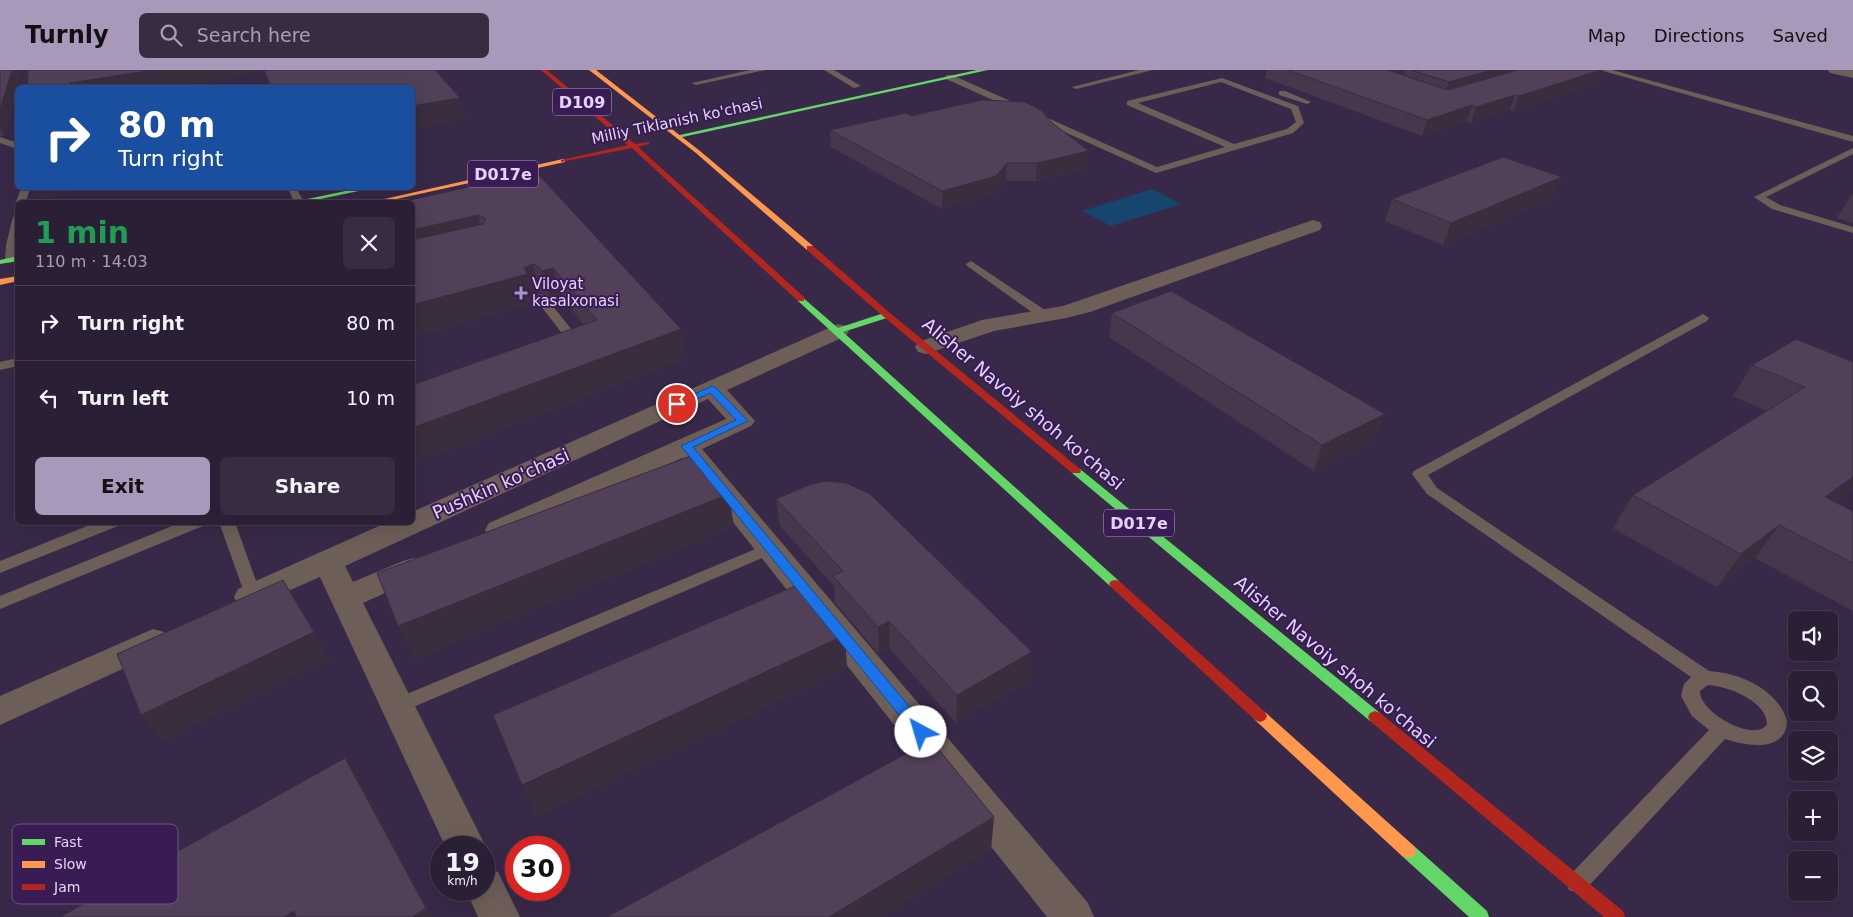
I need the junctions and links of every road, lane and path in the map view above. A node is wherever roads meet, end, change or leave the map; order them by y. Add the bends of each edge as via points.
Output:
1 (544, 70) edge
2 (592, 70) edge
3 (761, 70) edge
4 (849, 70) edge
5 (934, 70) edge
6 (985, 70) edge
7 (1149, 70) edge
8 (1604, 70) edge
9 (1835, 70) edge
10 (831, 71) edge
11 (1853, 74) edge
12 (949, 78) junction
13 (696, 82) dead end
14 (857, 86) junction
15 (1076, 86) dead end
16 (839, 89) dead end
17 (1272, 89) dead end
18 (871, 94) junction
19 (1307, 102) dead end
20 (680, 121) dead end
21 (664, 125) junction
22 (620, 134) junction
23 (678, 136) junction
24 (601, 138) dead end
25 (1853, 139) edge
26 (0, 140) edge
27 (15, 145) edge
28 (632, 146) junction
29 (1233, 147) junction
30 (1853, 151) edge
31 (359, 190) edge
32 (308, 200) edge
33 (384, 200) edge
34 (1313, 226) dead end
35 (15, 229) edge
36 (1853, 230) edge
37 (9, 260) edge
38 (971, 264) dead end
39 (15, 279) edge
40 (0, 282) edge
41 (540, 297) edge
42 (887, 315) junction
43 (1044, 315) junction
44 (1703, 318) dead end
45 (838, 331) junction
46 (926, 347) junction
47 (572, 352) edge
48 (15, 363) edge
49 (0, 366) edge
50 (712, 389) junction
51 (686, 446) junction
52 (415, 523) edge
53 (105, 525) edge
54 (191, 525) edge
55 (227, 525) edge
56 (410, 525) edge
57 (480, 538) edge
58 (770, 548) junction
59 (435, 558) edge
60 (328, 562) junction
61 (0, 567) edge
62 (253, 595) junction
63 (346, 598) junction
64 (0, 603) edge
65 (226, 608) edge
66 (172, 632) edge
67 (1706, 678) junction
68 (398, 706) junction
69 (0, 711) edge
70 (1722, 729) junction
71 (460, 836) edge
72 (1576, 884) junction
73 (492, 901) edge
74 (499, 917) edge
75 (1074, 917) edge
76 (1482, 917) edge
77 (1617, 917) edge

1 - 22 main road, D109
2 - 21 main road, Alisher Navoiy shoh ko'chasi / D109
3 - 13 lane
4 - 10 lane
5 - 12 main road
5 - 14 main road
6 - 12 main road, Milliy Tiklanish ko'chasi
7 - 15 lane
8 - 25 lane
9 - 11 street
10 - 14 lane
12 - 18 main road, Milliy Tiklanish ko'chasi
12 - 29 lane via 1156,170
14 - 16 main road
14 - 18 main road
17 - 19 lane
18 - 23 main road, Milliy Tiklanish ko'chasi
20 - 21 main road, Milliy Tiklanish ko'chasi
21 - 22 main road, Milliy Tiklanish ko'chasi
21 - 23 main road, Alisher Navoiy shoh ko'chasi / D017e
22 - 24 main road, Milliy Tiklanish ko'chasi
22 - 28 main road
23 - 28 main road, Milliy Tiklanish ko'chasi / D017e
23 - 42 main road, Alisher Navoiy shoh ko'chasi / D017e
26 - 27 lane
28 - 33 main road, Milliy Tiklanish ko'chasi / D017e
28 - 45 main road
29 - 29 lane via 1290,131 1300,123 1295,108 1222,80 1130,103
30 - 36 lane via 1760,197 1776,207
31 - 32 main road
34 - 43 street via 1082,306
35 - 37 lane
38 - 43 lane
39 - 40 main road
41 - 47 lane via 581,349
42 - 45 main road
42 - 46 main road, Alisher Navoiy shoh ko'chasi / D017e
43 - 46 street via 990,325
44 - 67 lane via 1419,474 1432,491
45 - 50 street, Pushkin ko'chasi
45 - 76 main road
46 - 72 main road, Alisher Navoiy shoh ko'chasi / D017e
48 - 49 lane
50 - 51 street via 742,421
50 - 52 street, Pushkin ko'chasi
51 - 57 street
51 - 58 street
53 - 61 lane
54 - 64 lane
55 - 62 lane
56 - 60 street, Pushkin ko'chasi
58 - 68 lane
58 - 75 street via 925,752
59 - 63 street
60 - 62 street, Pushkin ko'chasi
60 - 63 street
62 - 65 street, Pushkin ko'chasi
63 - 68 street
66 - 69 street
67 - 70 lane via 1691,686 1692,701 1698,711
67 - 70 lane via 1731,681 1757,694 1772,710 1778,724 1774,732 1753,738
68 - 71 street
70 - 72 lane
72 - 77 main road, Alisher Navoiy shoh ko'chasi / D017e
73 - 74 street

